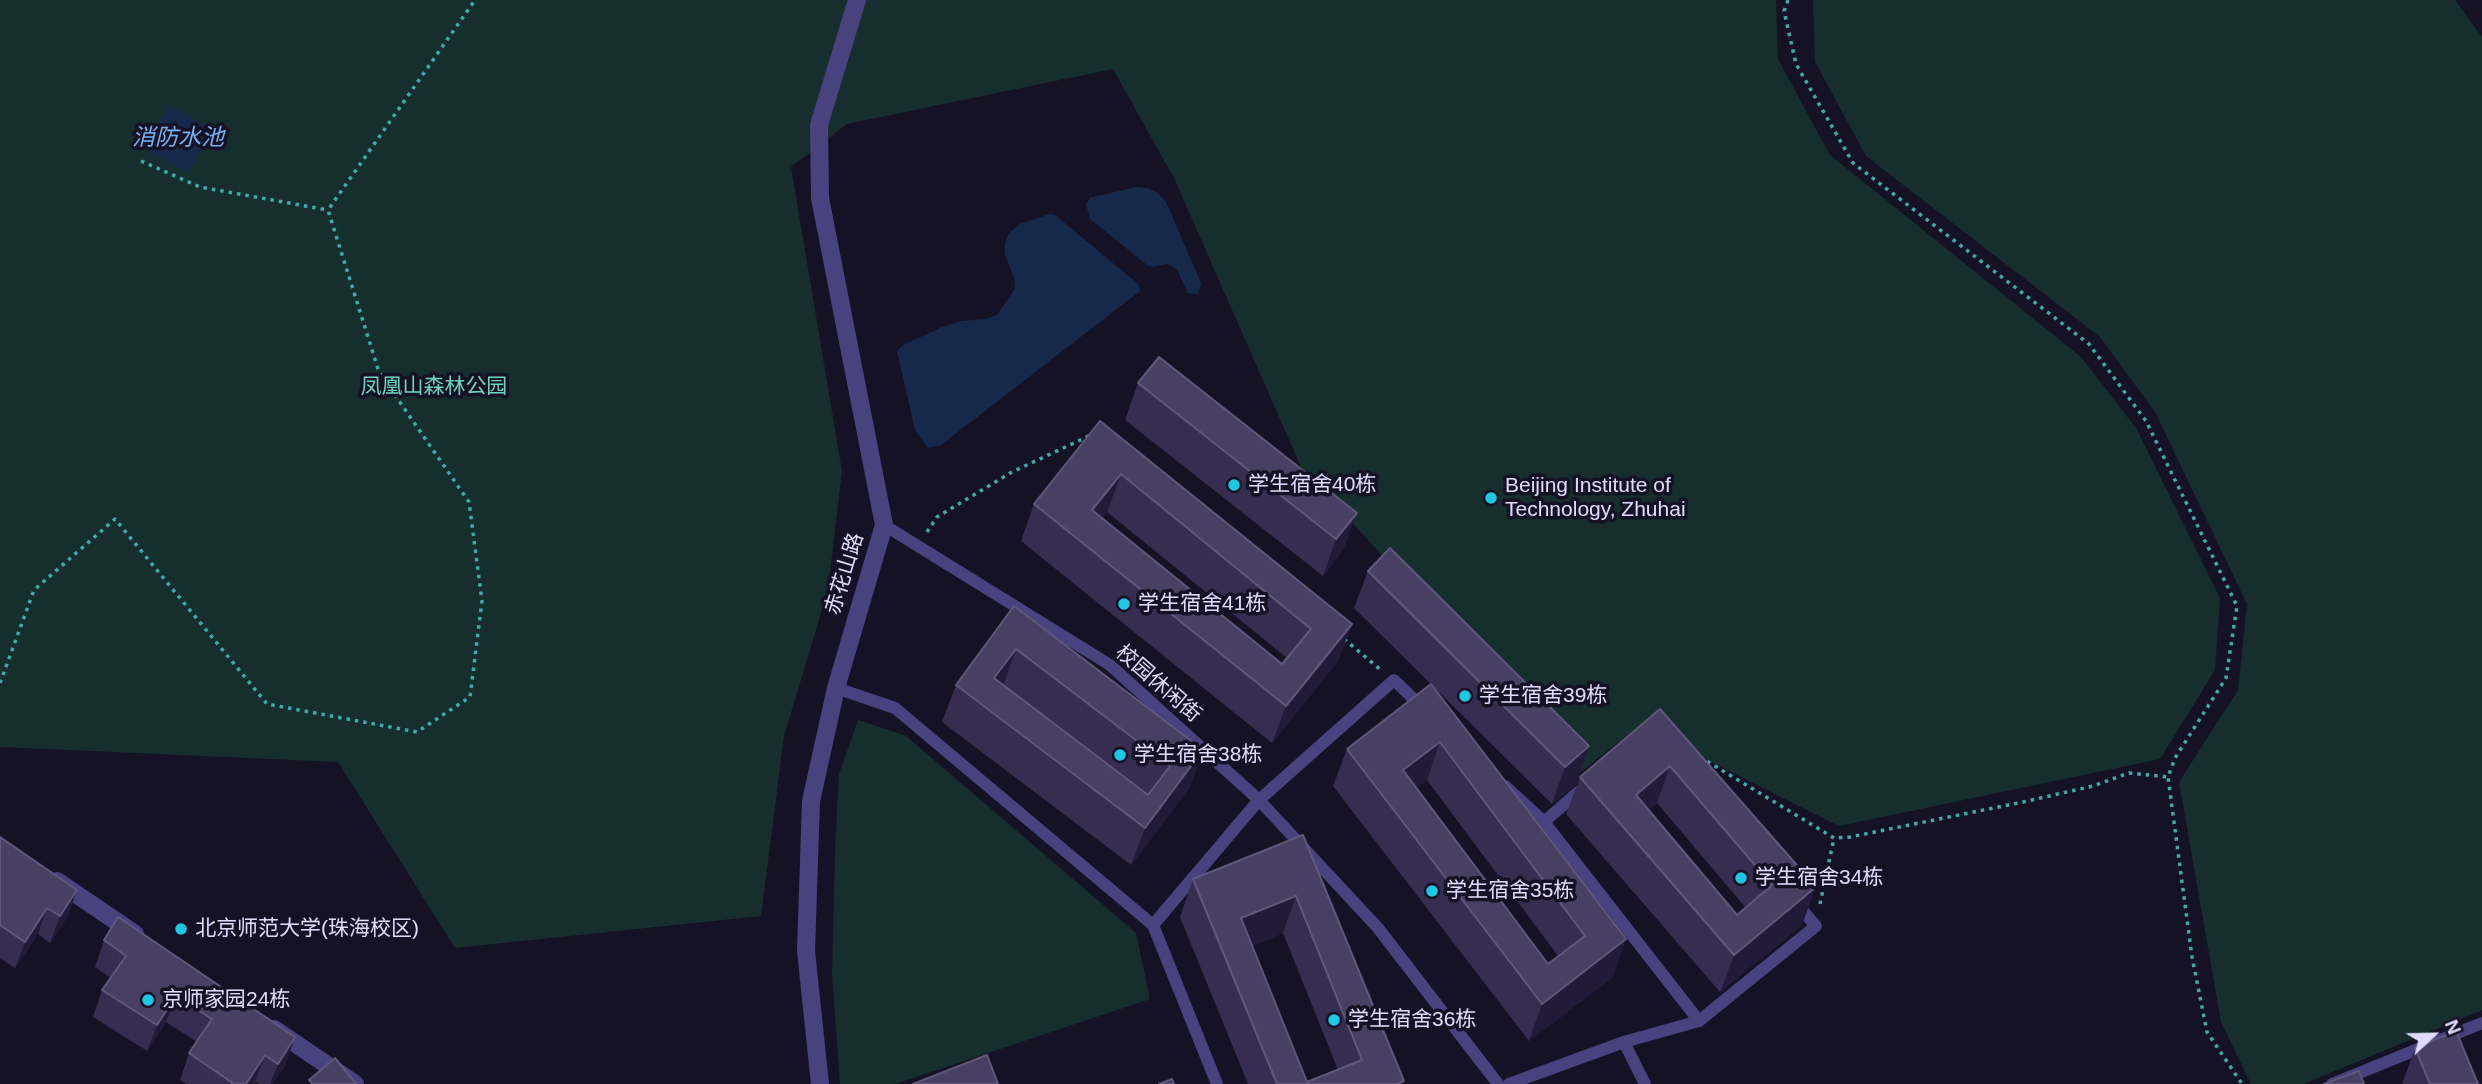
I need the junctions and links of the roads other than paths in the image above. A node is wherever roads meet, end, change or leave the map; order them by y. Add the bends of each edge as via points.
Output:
1 (857, 0) edge
2 (884, 525) junction
3 (836, 688) junction
4 (1434, 718) edge
5 (1494, 775) edge
6 (1595, 777) edge
7 (1259, 800) junction
8 (1544, 822) junction
9 (46, 873) edge
10 (1789, 895) edge
11 (1153, 925) junction
12 (149, 944) edge
13 (1699, 1021) junction
14 (263, 1022) edge
15 (2482, 1023) edge
16 (1625, 1042) junction
17 (355, 1084) edge
18 (820, 1084) edge
19 (1217, 1084) edge
20 (1498, 1084) edge
21 (1509, 1084) edge
22 (1645, 1084) edge
23 (2332, 1084) edge

1 - 2 street, 赤花山路 via 819,124 820,198
2 - 3 street, 赤花山路
2 - 7 lane, 校园休闲街 via 1110,665
3 - 11 lane via 895,708
3 - 18 street, 赤花山路 via 811,801 806,951
4 - 7 lane via 1394,680
5 - 8 lane
6 - 8 lane
7 - 11 lane
7 - 20 lane, 校园休闲街 via 1378,928
8 - 13 lane
9 - 12 street
10 - 13 lane via 1816,926
11 - 19 lane
13 - 16 lane
14 - 17 street
15 - 23 lane
16 - 21 lane
16 - 22 lane

